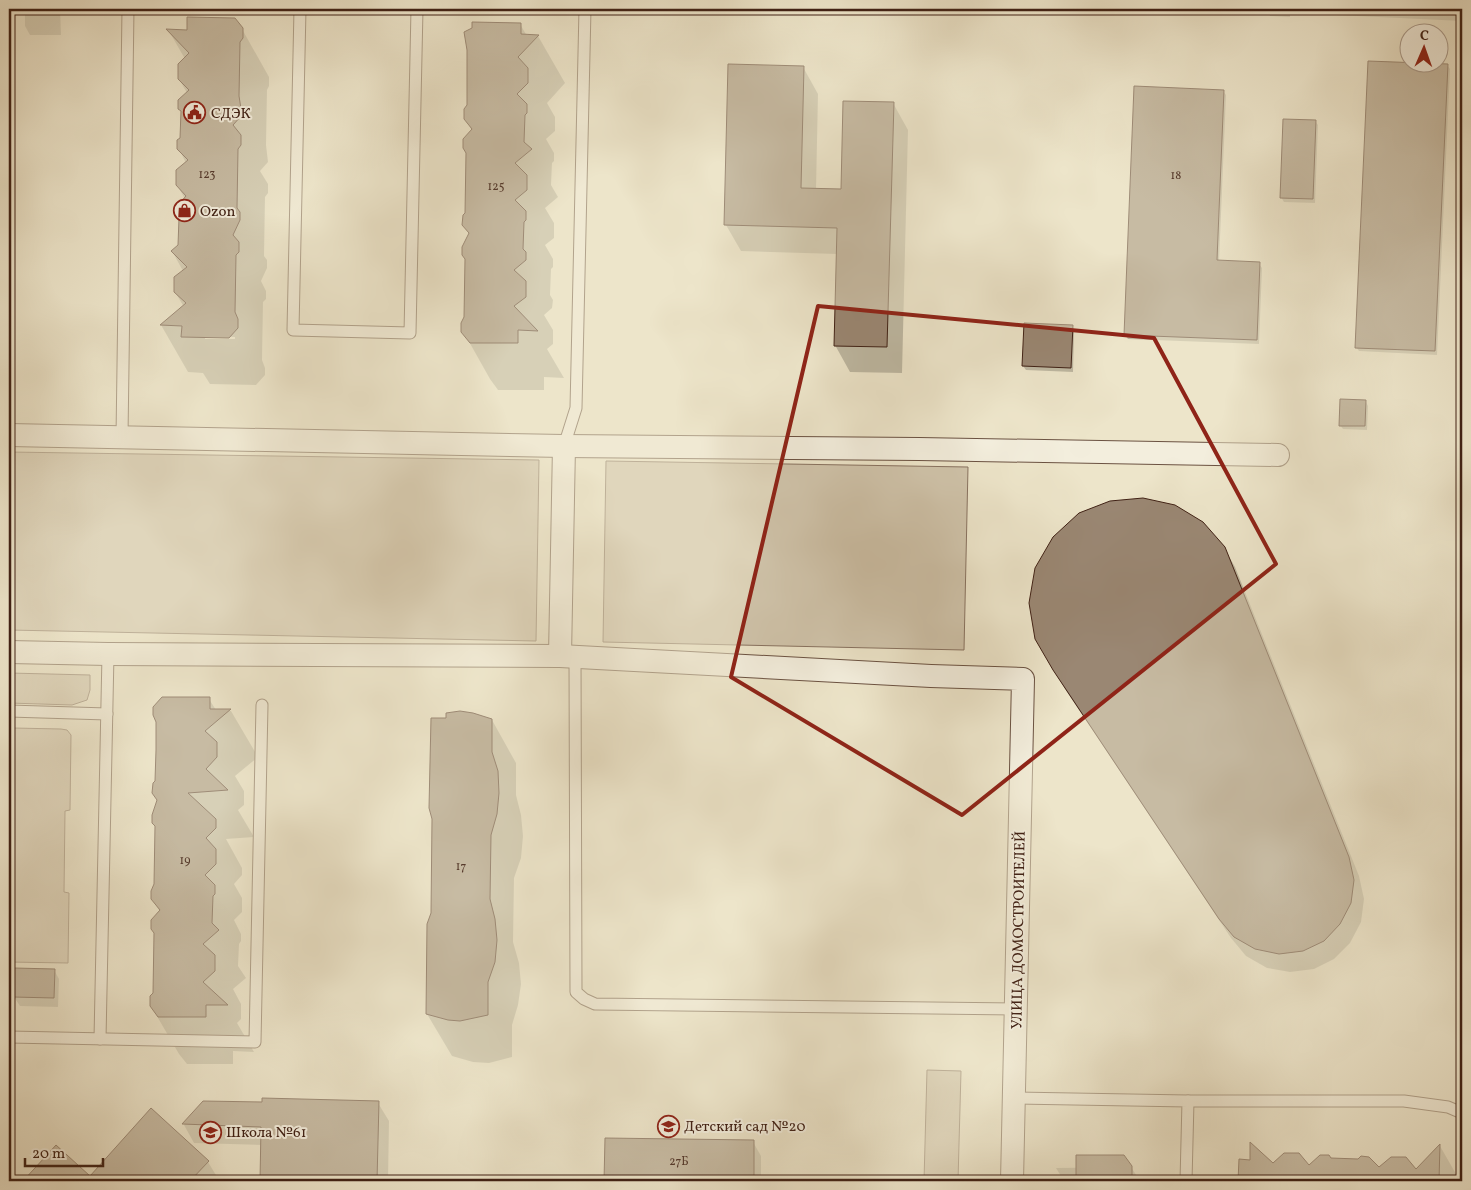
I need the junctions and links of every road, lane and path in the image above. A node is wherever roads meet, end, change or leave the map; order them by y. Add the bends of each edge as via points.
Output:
1 (128, 9) edge
2 (300, 9) edge
3 (417, 9) edge
4 (585, 9) edge
5 (9, 435) edge
6 (122, 437) junction
7 (564, 446) junction
8 (1278, 455) dead end
9 (9, 652) edge
10 (108, 654) junction
11 (568, 656) junction
12 (262, 705) dead end
13 (9, 711) edge
14 (107, 714) junction
15 (1016, 1009) junction
16 (9, 1037) edge
17 (100, 1038) junction
18 (1014, 1098) junction
19 (1188, 1101) junction
20 (1462, 1113) edge
21 (1012, 1181) edge
22 (1186, 1181) edge

1 - 6 lane
2 - 3 lane via 293,330 410,333
4 - 7 lane via 576,408
5 - 6 street
6 - 7 street
7 - 8 street
7 - 11 street
9 - 10 street
10 - 11 street
10 - 14 lane
11 - 15 lane via 576,992 584,999 595,1004
11 - 15 street, УЛИЦА ДОМОСТРОИТЕЛЕЙ via 1023,679
12 - 17 lane via 255,1042
13 - 14 lane
14 - 17 lane
15 - 18 street, УЛИЦА ДОМОСТРОИТЕЛЕЙ
16 - 17 lane
18 - 19 lane
18 - 21 street, УЛИЦА ДОМОСТРОИТЕЛЕЙ
19 - 20 lane via 1404,1101 1448,1107
19 - 22 lane

